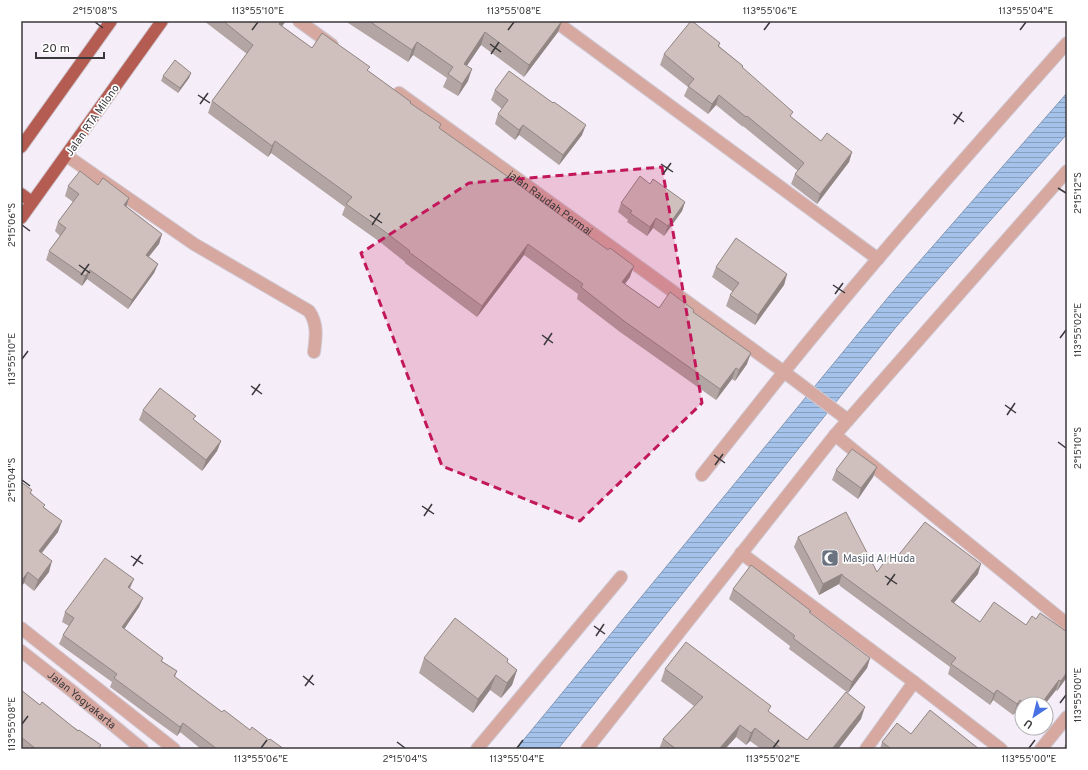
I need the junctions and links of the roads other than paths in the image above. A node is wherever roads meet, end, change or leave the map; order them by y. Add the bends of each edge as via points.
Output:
1 (111, 21) edge
2 (162, 21) edge
3 (299, 21) edge
4 (555, 21) edge
5 (1067, 43) edge
6 (344, 54) edge
7 (390, 86) edge
8 (21, 147) edge
9 (67, 156) junction
10 (1067, 171) edge
11 (21, 194) edge
12 (32, 202) junction
13 (21, 218) edge
14 (878, 259) junction
15 (314, 352) dead end
16 (784, 372) junction
17 (848, 420) junction
18 (835, 435) junction
19 (702, 475) dead end
20 (741, 553) junction
21 (621, 576) dead end
22 (1067, 624) edge
23 (21, 628) edge
24 (21, 652) edge
25 (914, 682) junction
26 (1067, 717) edge
27 (142, 749) edge
28 (174, 749) edge
29 (477, 749) edge
30 (587, 749) edge
31 (866, 749) edge
32 (1001, 749) edge
33 (1041, 749) edge

1 - 8 highway
2 - 9 highway, Jalan RTA Milono
3 - 6 street
4 - 14 street
5 - 14 street
7 - 16 street, jalan Raudah Permai
9 - 12 highway, Jalan RTA Milono
9 - 15 street via 194,244 308,311 313,317 316,331
10 - 17 street
11 - 12 highway
12 - 13 highway, Jalan RTA Milono
14 - 16 street
16 - 17 street, jalan Raudah Permai
16 - 19 street
17 - 18 street
18 - 20 street
18 - 22 street
20 - 25 street
20 - 30 street
21 - 29 street
23 - 28 street
24 - 27 street, Jalan Yogyakarta via 72,690
25 - 31 street
25 - 32 street
26 - 33 street

